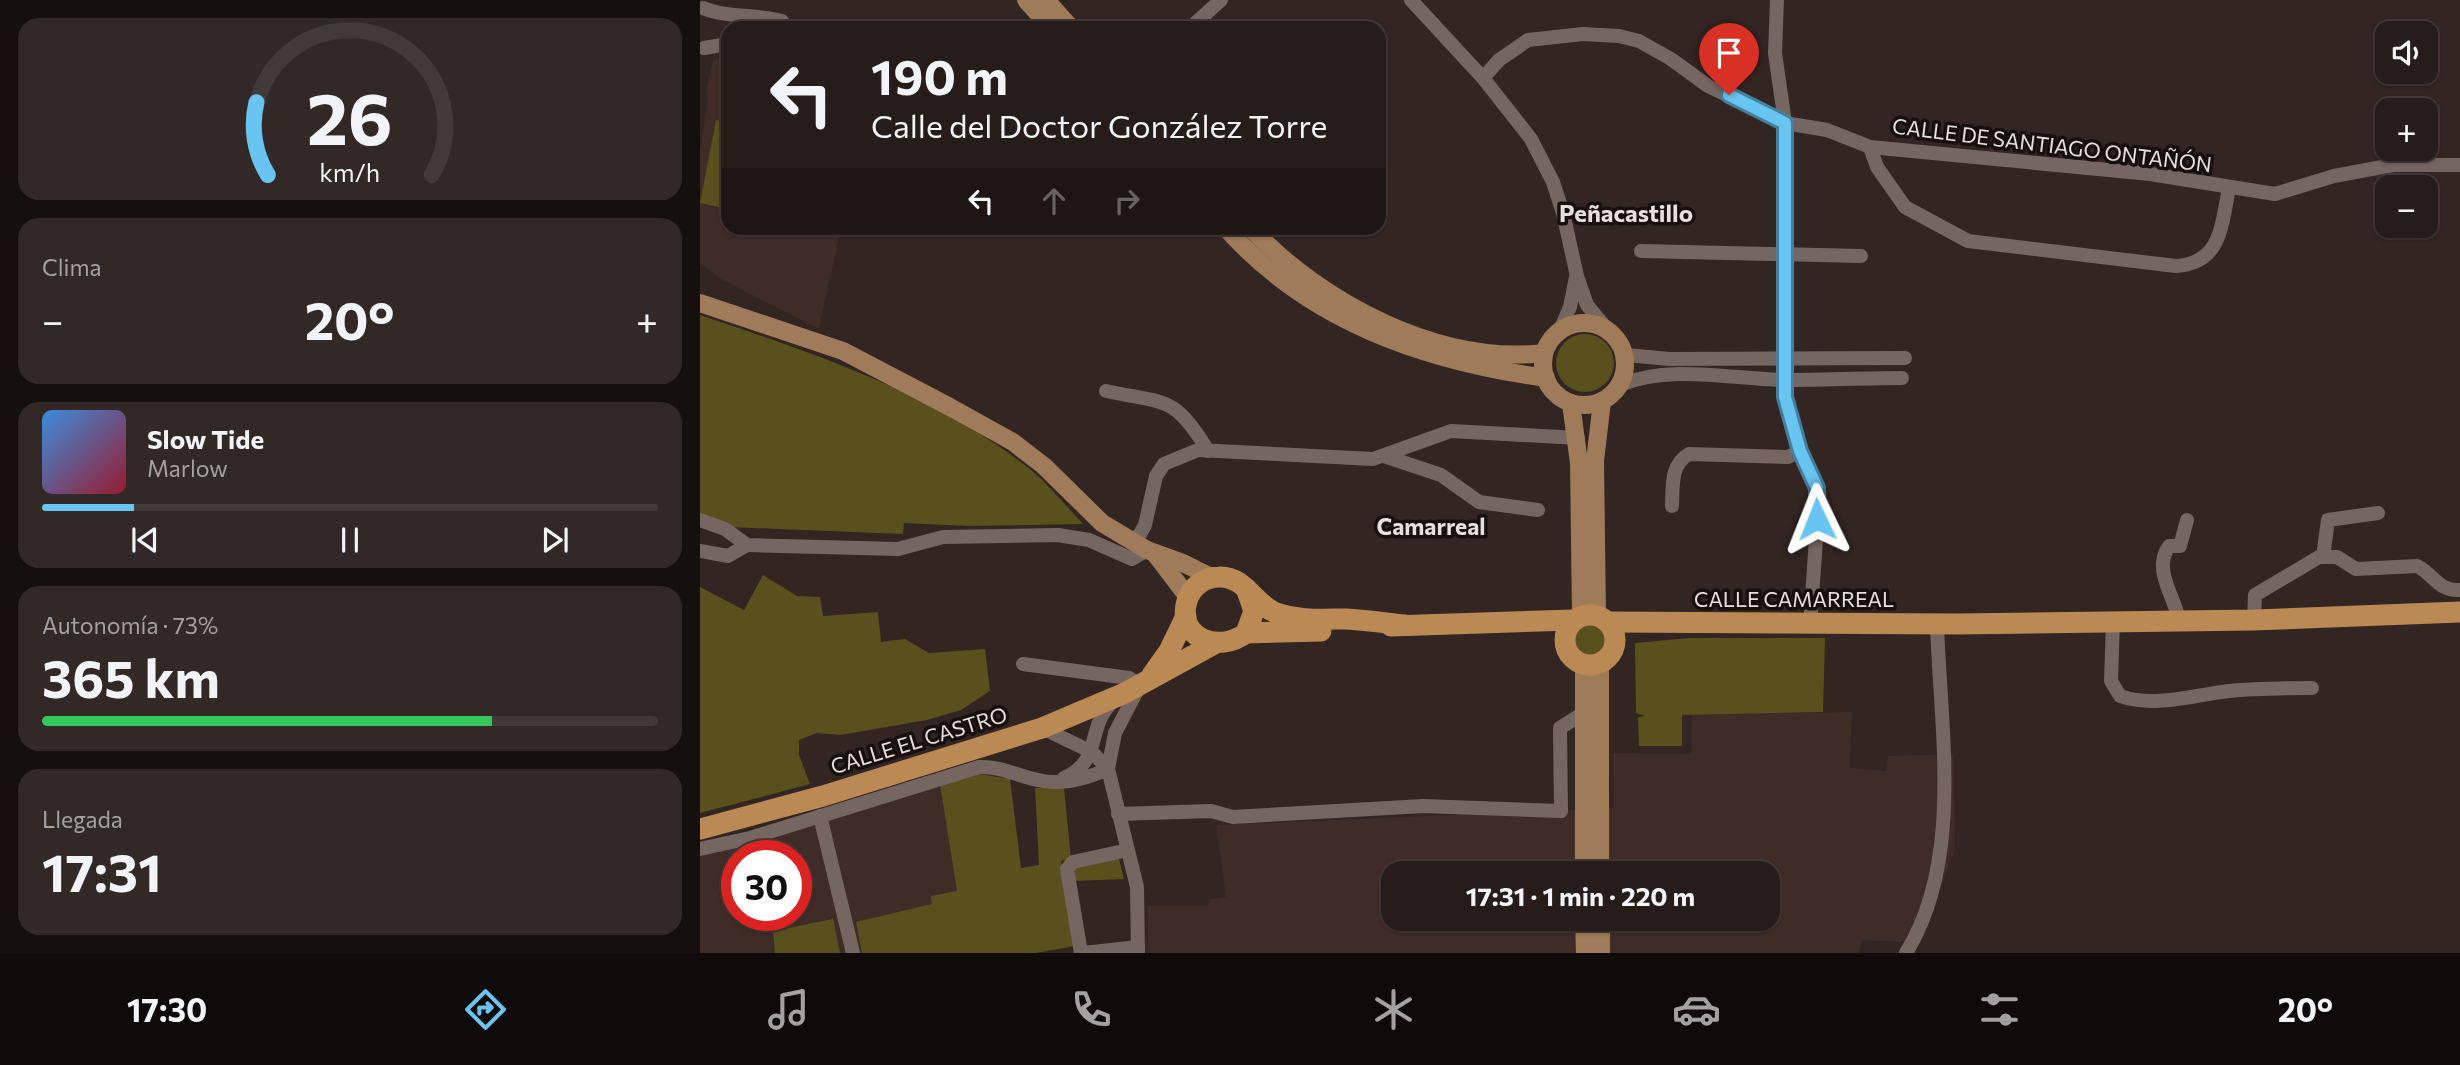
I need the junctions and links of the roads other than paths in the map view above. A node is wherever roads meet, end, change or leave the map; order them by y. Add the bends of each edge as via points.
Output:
1 (1026, 0) edge
2 (1046, 0) edge
3 (1221, 0) edge
4 (1411, 0) edge
5 (1777, 0) edge
6 (704, 7) edge
7 (782, 21) edge
8 (1045, 21) edge
9 (1065, 21) edge
10 (1198, 21) edge
11 (721, 45) edge
12 (702, 46) edge
13 (700, 64) edge
14 (1483, 78) junction
15 (1785, 123) junction
16 (1870, 147) junction
17 (2460, 165) edge
18 (2229, 189) junction
19 (1233, 235) edge
20 (1258, 235) edge
21 (1641, 251) dead end
22 (1785, 255) junction
23 (1861, 256) dead end
24 (1577, 276) junction
25 (700, 303) edge
26 (1607, 329) junction
27 (1560, 330) junction
28 (1544, 353) junction
29 (1626, 355) junction
30 (1905, 358) dead end
31 (1784, 360) junction
32 (1546, 378) junction
33 (1902, 378) dead end
34 (1784, 380) junction
35 (1620, 385) junction
36 (1105, 391) dead end
37 (1602, 401) junction
38 (1571, 402) junction
39 (1578, 438) junction
40 (1209, 451) junction
41 (1800, 451) junction
42 (1384, 456) junction
43 (1672, 506) dead end
44 (1538, 510) dead end
45 (2378, 513) dead end
46 (700, 520) edge
47 (2187, 520) dead end
48 (747, 545) junction
49 (1146, 549) junction
50 (700, 551) edge
51 (2323, 557) junction
52 (1211, 577) junction
53 (1246, 588) junction
54 (2460, 590) edge
55 (1187, 607) junction
56 (2460, 612) edge
57 (1590, 618) junction
58 (2254, 620) junction
59 (2113, 621) junction
60 (2179, 621) junction
61 (1525, 624) junction
62 (1652, 624) junction
63 (1937, 624) junction
64 (1405, 625) junction
65 (1810, 625) junction
66 (1246, 633) junction
67 (1214, 644) junction
68 (1566, 645) junction
69 (1615, 645) junction
70 (1592, 663) junction
71 (1023, 664) dead end
72 (1137, 687) junction
73 (2312, 688) dead end
74 (1582, 714) junction
75 (1042, 728) junction
76 (1591, 744) junction
77 (1093, 752) junction
78 (1108, 769) junction
79 (1053, 782) junction
80 (1118, 814) junction
81 (820, 816) junction
82 (700, 829) edge
83 (700, 849) edge
84 (1128, 850) junction
85 (1585, 861) edge
86 (1599, 861) edge
87 (1584, 931) edge
88 (1601, 931) edge
89 (1138, 950) edge
90 (853, 953) edge
91 (1083, 953) edge
92 (1585, 953) edge
93 (1601, 953) edge
94 (1906, 953) edge

1 - 8 main road
2 - 9 main road
3 - 10 street
4 - 14 street
5 - 15 street via 1776,53
6 - 7 street via 718,14
11 - 12 street
12 - 13 street
14 - 15 street, CALLE DE SANTIAGO ONTAÑÓN via 1528,40 1583,34 1619,36 1639,41 1708,86
14 - 24 street via 1531,139 1553,182
15 - 16 street, CALLE DE SANTIAGO ONTAÑÓN via 1827,130
15 - 22 street
16 - 18 street, CALLE DE SANTIAGO ONTAÑÓN via 2150,174
16 - 18 street, CALLE DE SANTIAGO ONTAÑÓN via 1877,167 1905,207 1968,241 2176,266 2191,265 2216,246
17 - 18 street, CALLE DE SANTIAGO ONTAÑÓN via 2393,165 2275,194
19 - 32 main road via 1300,293 1399,344 1446,360
20 - 28 main road via 1357,309 1404,330 1469,349 1518,356
21 - 22 street
22 - 23 street
22 - 31 street
24 - 26 street via 1587,305
24 - 27 street
25 - 49 main road via 843,351 960,412 1013,442 1099,521
26 - 27 main road via 1583,322
26 - 29 main road
27 - 28 main road
28 - 32 main road
29 - 31 street
29 - 35 main road
30 - 31 street
31 - 34 street
32 - 38 main road via 1555,393
33 - 34 street
34 - 35 street via 1668,375 1640,376
34 - 41 street
35 - 37 main road
36 - 40 street via 1156,400 1181,411
37 - 38 main road via 1587,405
37 - 57 main road via 1595,452
38 - 39 main road
39 - 42 street via 1451,431
39 - 57 main road
40 - 42 street
40 - 49 street via 1198,450 1164,464 1156,476 1145,525
41 - 43 street via 1787,457 1689,454 1675,468
41 - 65 street via 1819,497
42 - 44 street via 1441,475 1479,502
45 - 51 street via 2328,520
46 - 48 street via 725,529
47 - 60 street via 2180,546 2165,551 2162,574
48 - 49 street via 898,549 943,537 1058,535 1089,540 1132,559
48 - 50 street via 728,556
49 - 52 main road
49 - 55 main road
51 - 54 street via 2337,557 2356,569 2417,566 2438,586
51 - 58 street via 2255,595
52 - 53 highway via 1231,578
52 - 55 highway via 1193,588
53 - 64 highway via 1263,606 1291,616
53 - 66 highway via 1254,611
55 - 67 highway via 1196,634
55 - 72 highway via 1169,651
56 - 58 highway, CALLE CAMARREAL
57 - 61 highway, CALLE CAMARREAL
57 - 62 highway, CALLE CAMARREAL
57 - 68 highway via 1566,635
57 - 69 highway via 1615,633
58 - 60 highway, CALLE CAMARREAL
59 - 60 highway, CALLE CAMARREAL
59 - 63 highway, CALLE CAMARREAL
59 - 73 street via 2111,681 2120,696 2143,701
61 - 64 highway, CALLE CAMARREAL
61 - 68 highway
62 - 65 highway, CALLE CAMARREAL
62 - 69 highway
63 - 65 highway, CALLE CAMARREAL
63 - 94 street via 1944,718 1942,827 1933,885
64 - 66 highway
66 - 67 highway via 1237,640
67 - 72 highway, CALLE EL CASTRO
68 - 70 highway via 1576,660
69 - 70 highway via 1609,656
70 - 74 main road
70 - 76 main road
71 - 72 street via 1129,678
72 - 75 highway, CALLE EL CASTRO
72 - 77 street via 1105,709 1098,721
72 - 78 street via 1115,733
74 - 76 main road
74 - 80 street via 1560,728 1561,811 1423,806 1233,817 1211,811
75 - 77 street
75 - 82 highway, CALLE EL CASTRO
76 - 85 main road
76 - 86 main road
77 - 78 street
77 - 79 street via 1081,770
78 - 79 street, CALLE EL CASTRO via 1079,780
78 - 80 street
79 - 81 street, CALLE EL CASTRO via 994,766 979,767
80 - 84 street
81 - 83 street, CALLE EL CASTRO
81 - 90 street
84 - 89 street via 1137,887
84 - 91 street via 1073,862 1067,869
87 - 92 main road
88 - 93 main road
89 - 91 street

